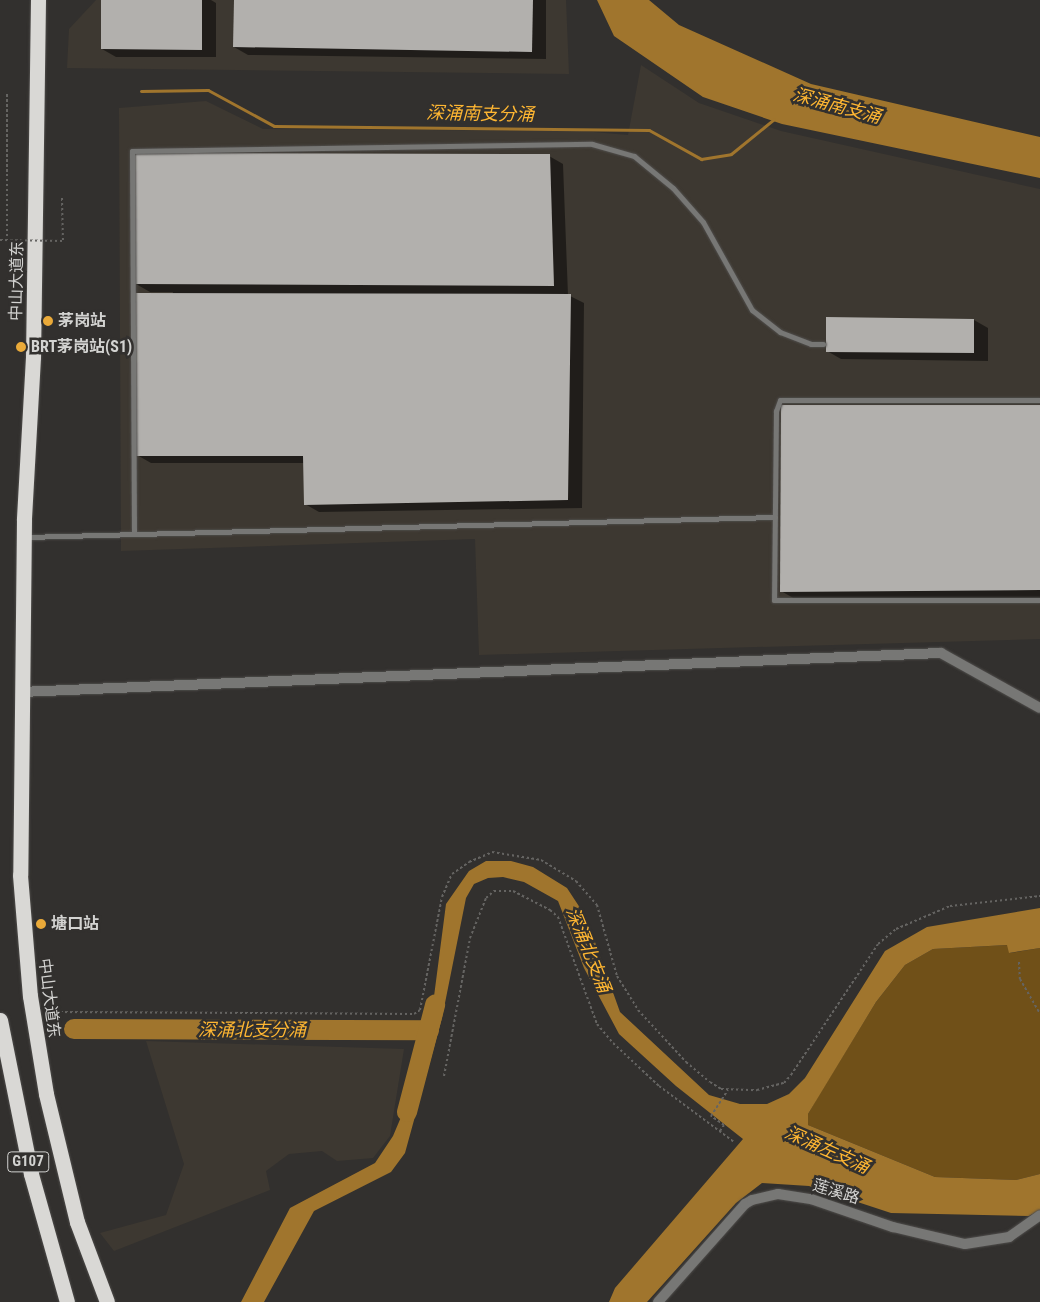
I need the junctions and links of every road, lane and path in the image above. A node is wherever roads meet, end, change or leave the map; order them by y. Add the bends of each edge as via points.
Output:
1 (38, 0) edge
2 (7, 94) dead end
3 (62, 198) dead end
4 (0, 240) edge
5 (7, 240) junction
6 (823, 344) dead end
7 (1040, 400) edge
8 (775, 517) junction
9 (134, 534) junction
10 (24, 537) junction
11 (1040, 600) edge
12 (21, 692) junction
13 (1040, 708) edge
14 (1040, 896) edge
15 (1020, 962) dead end
16 (32, 1012) junction
17 (1040, 1014) edge
18 (0, 1020) edge
19 (444, 1076) dead end
20 (728, 1090) junction
21 (720, 1131) junction
22 (734, 1142) dead end
23 (1040, 1215) edge
24 (67, 1302) edge
25 (107, 1302) edge
26 (658, 1302) edge

1 - 10 highway, 中山大道东 / G107 via 33,357
2 - 5 path
3 - 5 path, bridge via 63,241
4 - 5 path, bridge
6 - 9 lane via 811,344 780,332 752,310 703,222 673,188 634,156 592,144 132,151
7 - 8 lane via 780,400 776,411
8 - 9 lane
8 - 11 lane via 774,600
9 - 10 lane
10 - 12 highway, 中山大道东 / G107
12 - 13 street via 941,653
12 - 16 highway, 中山大道东 / G107 via 20,875
14 - 20 path via 950,906 896,929 878,944 784,1083 757,1090
15 - 17 path via 1020,979
16 - 20 path via 414,1014 420,1010 442,897 452,874 469,862 500,852 541,860 588,892 597,905 617,976 638,1010 686,1062 710,1082
16 - 25 highway, 中山大道东 / G107 via 58,1148 83,1240
18 - 24 highway, G107 via 31,1174
19 - 21 path via 470,938 486,898 494,891 513,891 558,917 597,1024 613,1043 659,1086
20 - 21 path via 711,1116 724,1125
21 - 22 path
23 - 26 street, 莲溪路 via 1008,1238 965,1244 893,1227 812,1199 778,1194 744,1204

